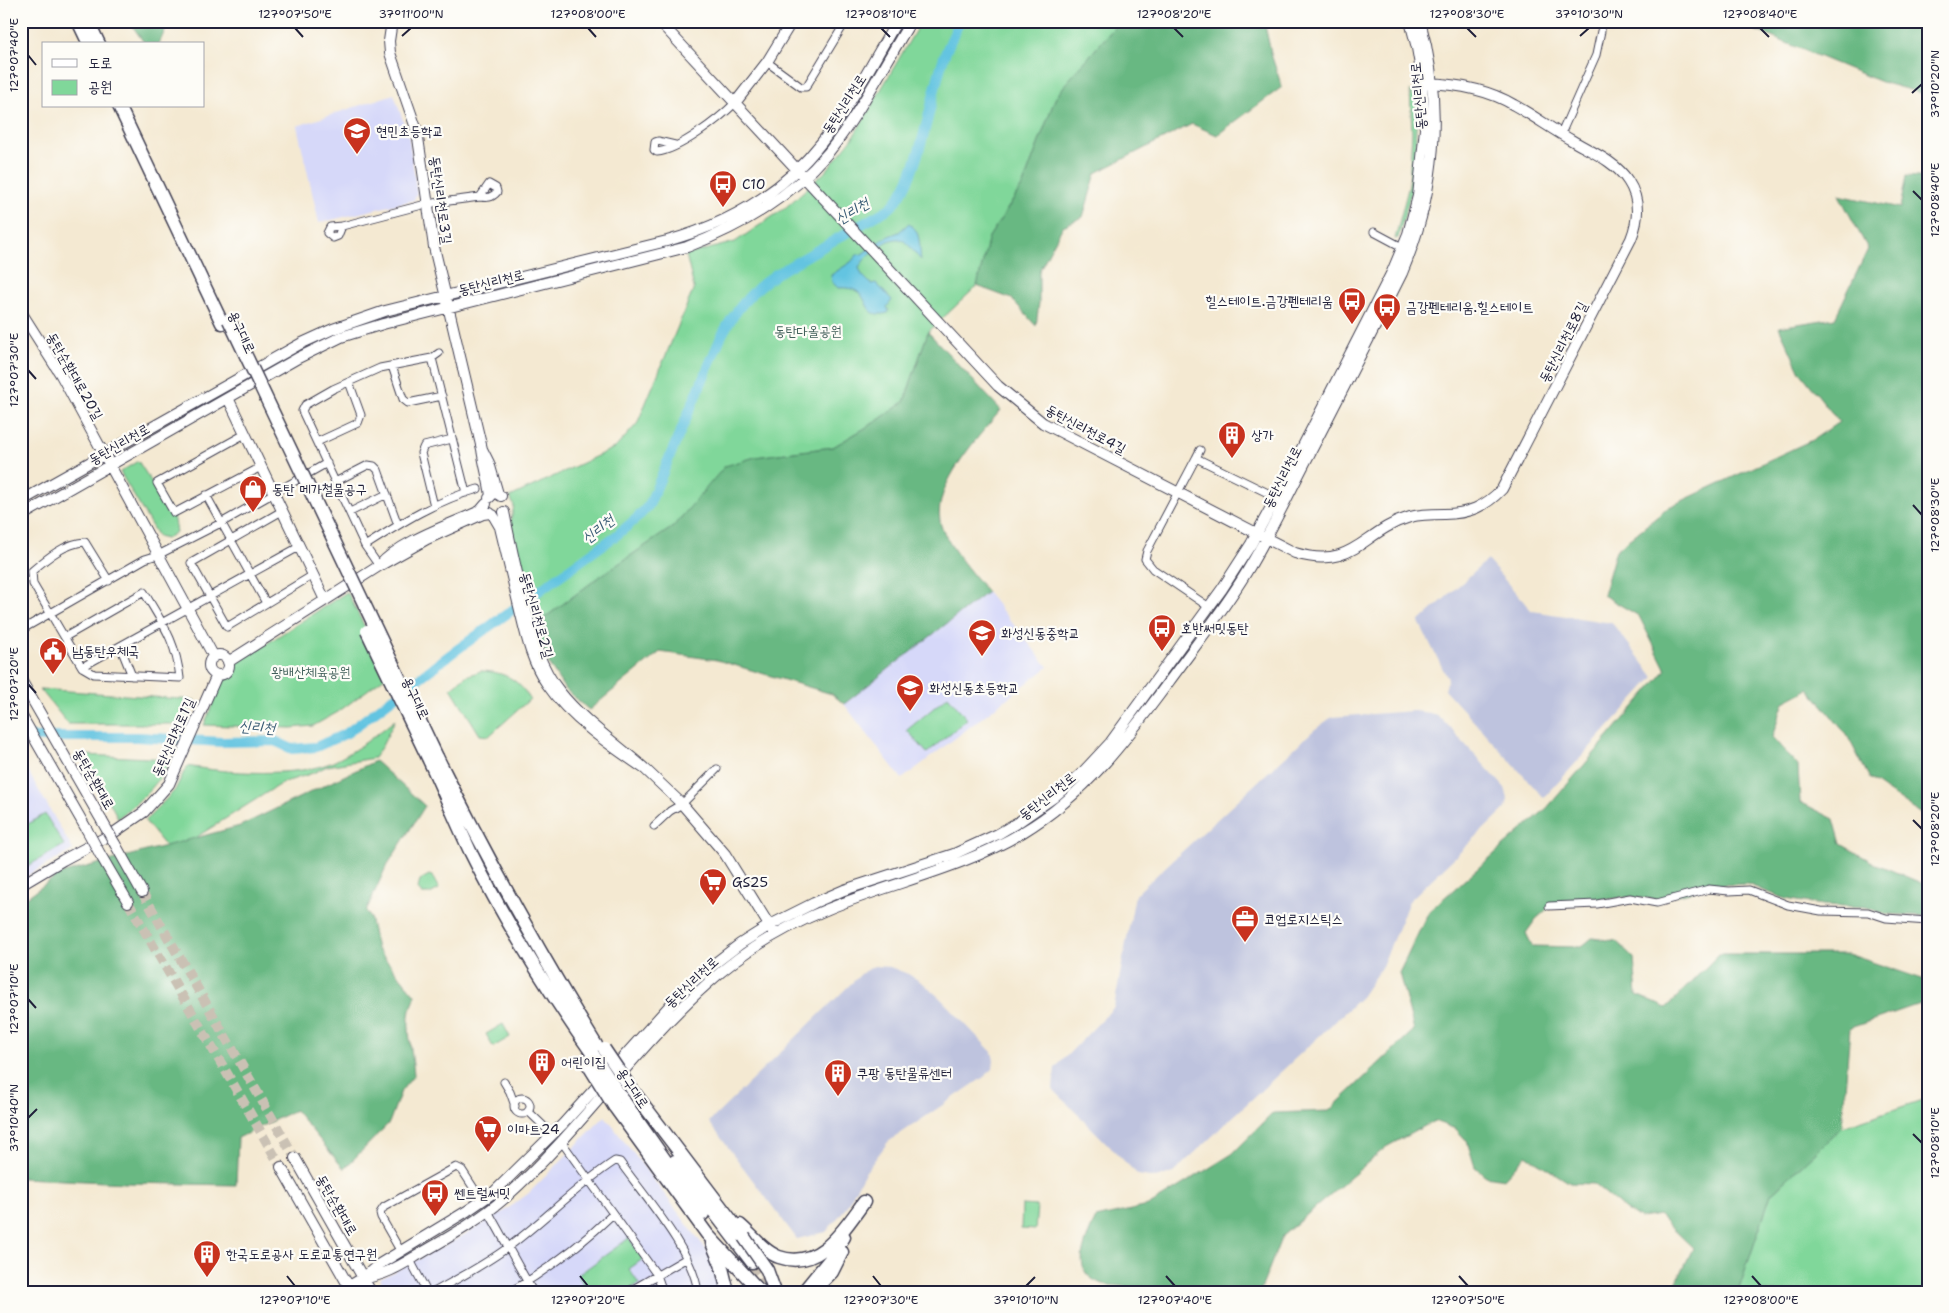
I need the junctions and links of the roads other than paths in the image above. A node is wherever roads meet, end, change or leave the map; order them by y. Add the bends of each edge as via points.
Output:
1 (78, 21) edge
2 (88, 21) edge
3 (392, 21) edge
4 (659, 21) edge
5 (792, 21) edge
6 (846, 21) edge
7 (897, 21) edge
8 (911, 21) edge
9 (1410, 21) edge
10 (1420, 21) edge
11 (1601, 31) dead end
12 (88, 42) edge
13 (98, 42) edge
14 (767, 62) junction
15 (1428, 83) junction
16 (735, 103) junction
17 (120, 108) edge
18 (129, 108) edge
19 (1560, 134) junction
20 (675, 145) dead end
21 (797, 170) junction
22 (804, 178) junction
23 (480, 197) dead end
24 (426, 204) junction
25 (342, 226) dead end
26 (1374, 232) dead end
27 (1402, 247) junction
28 (444, 296) junction
29 (447, 308) junction
30 (21, 312) edge
31 (226, 321) junction
32 (439, 353) dead end
33 (432, 358) junction
34 (392, 366) junction
35 (349, 382) junction
36 (442, 396) junction
37 (228, 398) junction
38 (246, 434) junction
39 (452, 439) junction
40 (317, 442) junction
41 (482, 449) junction
42 (1200, 450) dead end
43 (104, 454) junction
44 (1196, 458) junction
45 (326, 463) junction
46 (109, 465) junction
47 (261, 467) junction
48 (335, 482) junction
49 (478, 490) dead end
50 (273, 492) junction
51 (1178, 492) junction
52 (466, 493) junction
53 (387, 494) junction
54 (206, 495) junction
55 (501, 496) junction
56 (1276, 497) junction
57 (21, 501) edge
58 (434, 506) junction
59 (489, 507) junction
60 (282, 512) junction
61 (350, 512) junction
62 (504, 512) junction
63 (21, 516) edge
64 (221, 523) junction
65 (398, 525) junction
66 (1257, 533) junction
67 (1266, 538) junction
68 (231, 540) junction
69 (506, 541) junction
70 (365, 546) junction
71 (299, 547) junction
72 (158, 555) junction
73 (379, 566) junction
74 (250, 574) junction
75 (313, 575) junction
76 (109, 581) junction
77 (210, 596) junction
78 (325, 600) junction
79 (266, 603) junction
80 (1209, 607) junction
81 (189, 608) junction
82 (51, 614) junction
83 (162, 623) junction
84 (21, 630) edge
85 (65, 637) junction
86 (120, 646) junction
87 (214, 657) junction
88 (228, 662) junction
89 (82, 667) junction
90 (217, 675) junction
91 (132, 676) junction
92 (21, 680) edge
93 (21, 716) edge
94 (717, 769) dead end
95 (682, 804) junction
96 (654, 826) dead end
97 (21, 885) edge
98 (142, 892) tunnel mouth
99 (128, 902) tunnel mouth
100 (1549, 906) dead end
101 (1928, 921) edge
102 (770, 926) junction
103 (775, 935) junction
104 (578, 1026) junction
105 (596, 1054) junction
106 (504, 1082) dead end
107 (510, 1092) junction
108 (623, 1096) junction
109 (521, 1098) junction
110 (514, 1106) junction
111 (528, 1111) junction
112 (557, 1138) junction
113 (295, 1158) tunnel mouth
114 (281, 1167) tunnel mouth
115 (588, 1178) junction
116 (482, 1201) junction
117 (864, 1202) junction
118 (720, 1206) junction
119 (488, 1211) junction
120 (613, 1214) junction
121 (707, 1234) junction
122 (508, 1247) junction
123 (401, 1252) junction
124 (687, 1258) junction
125 (410, 1260) junction
126 (749, 1265) tunnel mouth
127 (657, 1275) junction
128 (363, 1278) junction
129 (527, 1282) junction
130 (351, 1289) edge
131 (339, 1292) edge
132 (371, 1292) edge
133 (427, 1292) edge
134 (434, 1292) edge
135 (510, 1292) edge
136 (533, 1292) edge
137 (628, 1292) edge
138 (663, 1292) edge
139 (698, 1292) edge
140 (728, 1292) edge
141 (762, 1292) edge
142 (775, 1292) edge
143 (803, 1292) edge
144 (812, 1292) edge
145 (827, 1292) edge

1 - 12 highway
2 - 13 highway
3 - 24 main road, 동탄신리천로3길 via 390,53 417,130
4 - 16 main road
5 - 14 main road
6 - 14 street via 806,87 801,87
7 - 21 main road, 동탄신리천로 via 836,122
8 - 22 main road, 동탄신리천로 via 843,133
9 - 15 main road, 동탄신리천로
10 - 15 main road, 동탄신리천로 via 1428,50
11 - 19 street via 1596,55
14 - 16 main road
15 - 19 main road, 동탄신리천로8길 via 1496,96
15 - 27 main road, 동탄신리천로 via 1418,196
15 - 67 main road, 동탄신리천로 via 1435,124 1432,173 1413,248
16 - 20 street via 707,128
16 - 21 main road
17 - 31 highway, 용구대로
18 - 31 highway, 용구대로
19 - 67 main road, 동탄신리천로8길 via 1614,165 1624,175 1636,200 1636,227 1502,489 1492,500 1472,511 1403,519 1336,557 1307,557
21 - 22 main road, 동탄신리천로4길
21 - 28 main road, 동탄신리천로 via 751,205 699,231
22 - 29 main road, 동탄신리천로 via 745,221 687,247
22 - 51 main road, 동탄신리천로4길 via 998,386 1025,410 1043,423
23 - 24 street
24 - 25 street
24 - 28 main road, 동탄신리천로3길
26 - 27 street
27 - 56 main road, 동탄신리천로
28 - 29 main road
28 - 43 main road, 동탄신리천로 via 365,317 320,334
29 - 37 main road, 동탄신리천로 via 341,337
29 - 41 main road
30 - 43 main road, 동탄순환대로20길
31 - 104 highway, 용구대로, bridge via 433,759
32 - 33 street
33 - 34 street
33 - 36 street
34 - 35 street
34 - 36 street via 403,398 408,403
35 - 40 street via 361,415 358,422
35 - 40 street via 304,405 302,411
36 - 39 street
37 - 38 main road
37 - 46 main road, 동탄신리천로
38 - 47 main road
38 - 54 street via 157,483 174,512
39 - 52 street
39 - 58 street via 424,446 421,453
40 - 45 street
41 - 55 main road
41 - 59 main road, 동탄신리천로2길 via 490,487
42 - 44 street
43 - 46 main road
43 - 57 main road, 동탄신리천로
44 - 51 street
44 - 56 street
45 - 48 street
45 - 50 street
46 - 63 main road, 동탄신리천로
46 - 72 main road
47 - 50 main road
47 - 54 street
48 - 53 street via 368,465 374,466
48 - 61 street
49 - 52 street
50 - 60 main road
50 - 64 street
51 - 66 main road, 동탄신리천로4길
51 - 80 street via 1145,558 1153,569
52 - 58 street
53 - 61 street
53 - 65 street
54 - 64 street
55 - 59 main road via 494,495
55 - 62 main road via 507,504
56 - 66 main road, 동탄신리천로
58 - 65 street
59 - 62 main road via 500,515
59 - 69 main road, 동탄신리천로2길
59 - 73 main road via 408,545
60 - 68 street
60 - 71 main road
61 - 70 street
62 - 69 main road, 동탄신리천로2길
64 - 68 street
64 - 72 street
65 - 70 street
66 - 67 main road, 동탄신리천로4길
66 - 80 main road, 동탄신리천로
67 - 103 main road, 동탄신리천로 via 1228,601 1132,732 1103,767 1066,802 989,851 830,908
68 - 74 street
68 - 77 street via 191,563
69 - 95 main road, 동탄신리천로2길 via 528,629 547,673 577,710
70 - 73 street
71 - 74 street
71 - 75 main road
72 - 76 street via 146,558
72 - 81 main road
73 - 78 main road
74 - 77 street
74 - 79 street
75 - 78 main road
75 - 79 street
76 - 82 street
76 - 82 street via 86,542 75,543 46,559 32,571 33,584
77 - 79 street via 227,627
77 - 81 street
78 - 88 main road
80 - 102 main road, 동탄신리천로 via 1110,743 1053,798 1020,821 975,845 844,890
81 - 83 street
81 - 87 main road
82 - 84 street
82 - 85 street
83 - 85 street via 144,592
83 - 86 street
83 - 91 street via 175,648 180,678
85 - 89 street
86 - 89 street
86 - 91 street
87 - 88 main road via 221,656
87 - 90 main road via 210,667
88 - 90 main road, 동탄신리천로1길 via 228,670
89 - 91 street via 94,674
90 - 97 main road, 동탄신리천로1길 via 169,784 144,812 112,834
92 - 98 main road, 동탄순환대로, bridge
93 - 99 main road, bridge
94 - 95 street
95 - 96 street
95 - 102 main road, 동탄신리천로2길 via 725,854
100 - 101 street via 1597,904 1630,898 1657,903 1709,889 1749,890 1788,905 1821,911 1868,912 1886,918
102 - 103 main road, 동탄신리천로2길
102 - 112 main road, 동탄신리천로 via 724,956 682,992
103 - 112 main road, 동탄신리천로 via 735,961 688,1002
104 - 105 highway
104 - 105 highway
105 - 108 highway, bridge
105 - 108 highway, 용구대로
106 - 107 street
107 - 109 street
107 - 110 street
108 - 118 highway
108 - 121 highway
108 - 126 highway, 용구대로 via 678,1180
109 - 110 street
109 - 111 street via 529,1102
110 - 111 street via 521,1114
111 - 112 street
112 - 115 street
112 - 116 main road, 동탄신리천로
112 - 119 main road, 동탄신리천로 via 519,1184
113 - 128 main road, 동탄순환대로
114 - 130 main road
115 - 120 street
115 - 122 street
115 - 124 street via 615,1160 620,1162
116 - 123 main road, 동탄신리천로
116 - 123 street via 462,1170 456,1167 384,1207 381,1217
117 - 118 highway via 826,1248 799,1259 778,1257 768,1251
117 - 143 highway via 842,1241
117 - 144 highway via 832,1272
117 - 145 highway
118 - 142 highway, bridge via 767,1270
119 - 122 street
119 - 125 main road, 동탄신리천로
120 - 127 street
120 - 129 street via 584,1242
121 - 140 highway via 716,1249
121 - 141 highway
122 - 129 street
122 - 134 street
123 - 128 main road, 동탄신리천로
124 - 127 street
124 - 139 street
125 - 128 main road, 동탄신리천로 via 383,1275
125 - 133 street
127 - 137 street
127 - 138 street
128 - 130 main road
128 - 132 main road, 동탄순환대로
129 - 135 street
129 - 136 street
130 - 131 main road

